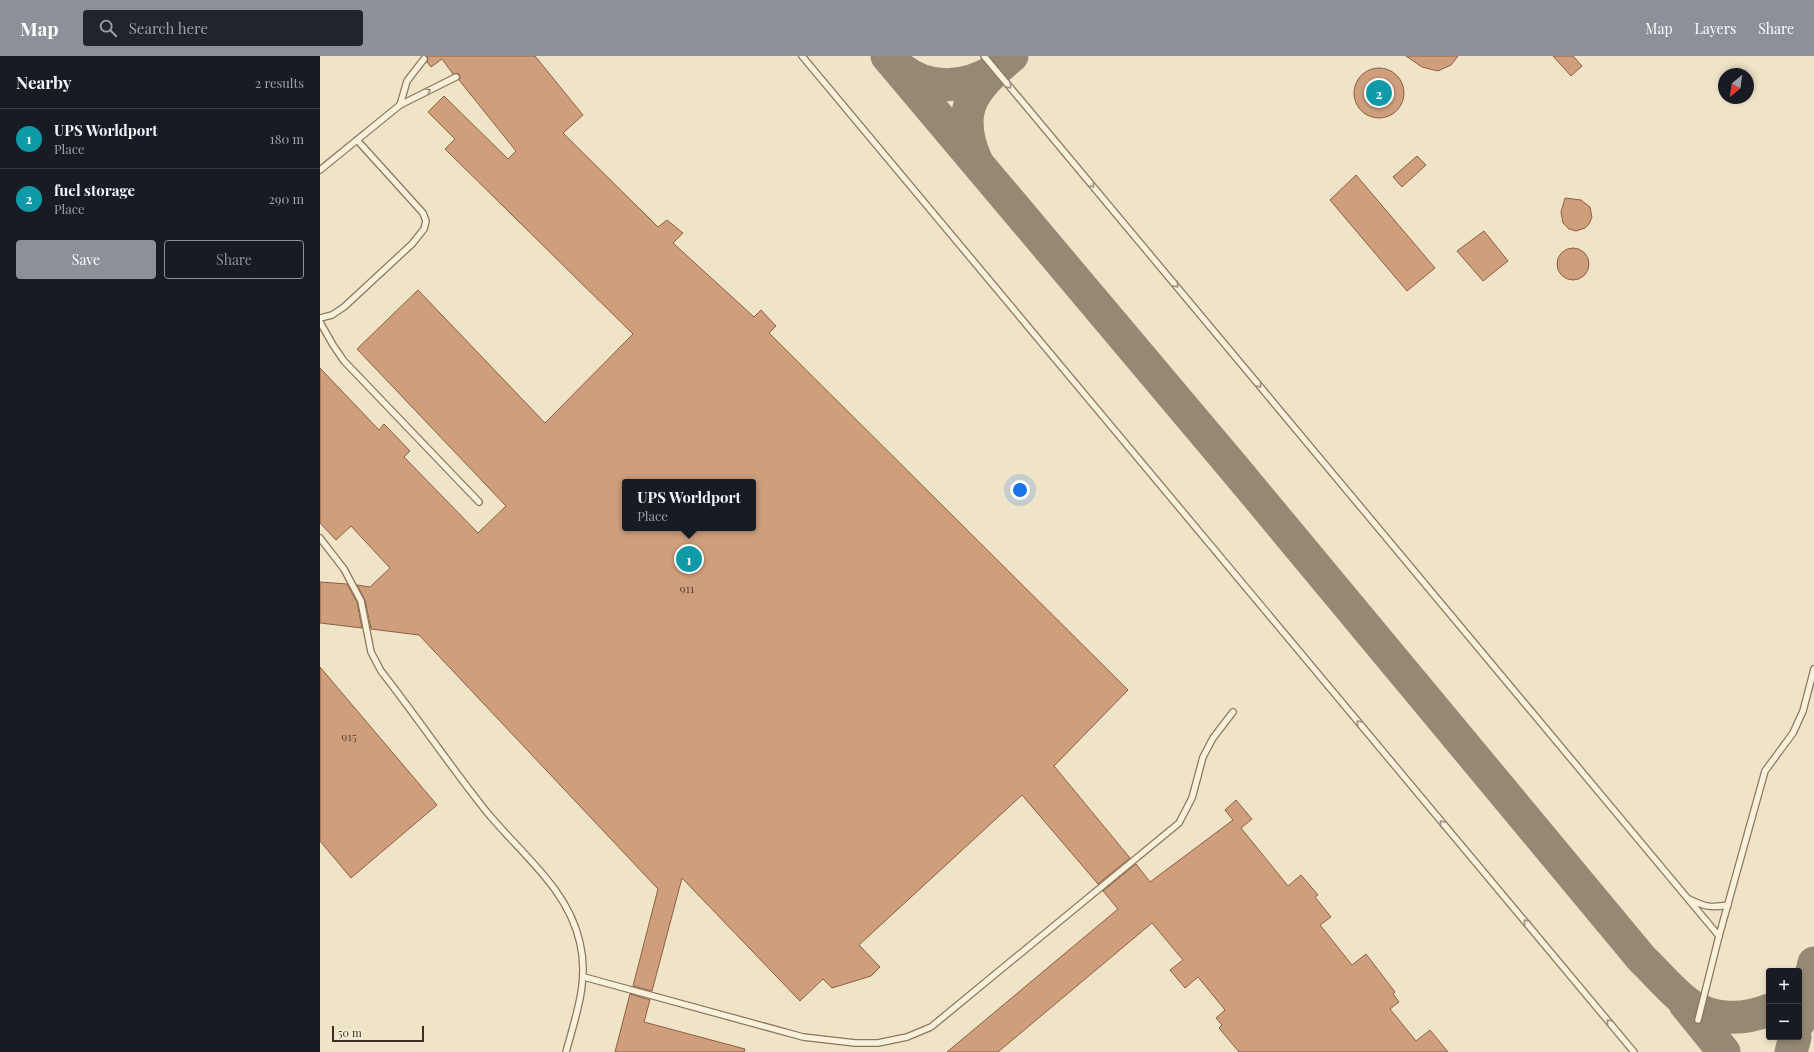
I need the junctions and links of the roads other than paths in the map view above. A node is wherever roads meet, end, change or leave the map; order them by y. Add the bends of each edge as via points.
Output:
1 (802, 56) edge
2 (984, 56) edge
3 (424, 59) dead end
4 (456, 77) dead end
5 (400, 104) junction
6 (357, 140) junction
7 (320, 170) edge
8 (320, 318) edge
9 (320, 322) edge
10 (479, 502) dead end
11 (320, 538) edge
12 (1814, 669) edge
13 (1233, 712) dead end
14 (1687, 898) junction
15 (1728, 905) junction
16 (1719, 936) junction
17 (584, 977) junction
18 (1698, 1020) dead end
19 (566, 1052) edge
20 (1634, 1052) edge

20 -> 1 lane
2 -> 14 lane
3 - 5 lane via 407,81
5 -> 4 lane
5 - 6 lane
6 - 7 lane
6 - 8 lane via 423,213 426,221 424,229 412,244 344,307 332,315
9 - 10 lane via 344,361
11 - 17 lane via 344,569 361,601 371,652 381,671 487,812 562,897 580,942
12 - 15 lane via 1803,712 1793,733 1765,771
13 - 17 lane via 1213,738 1203,757 1192,798 1179,823 931,1027 878,1043 803,1037
14 - 15 lane via 1711,908
14 - 16 lane
15 - 16 lane
16 - 18 lane
17 - 19 lane

